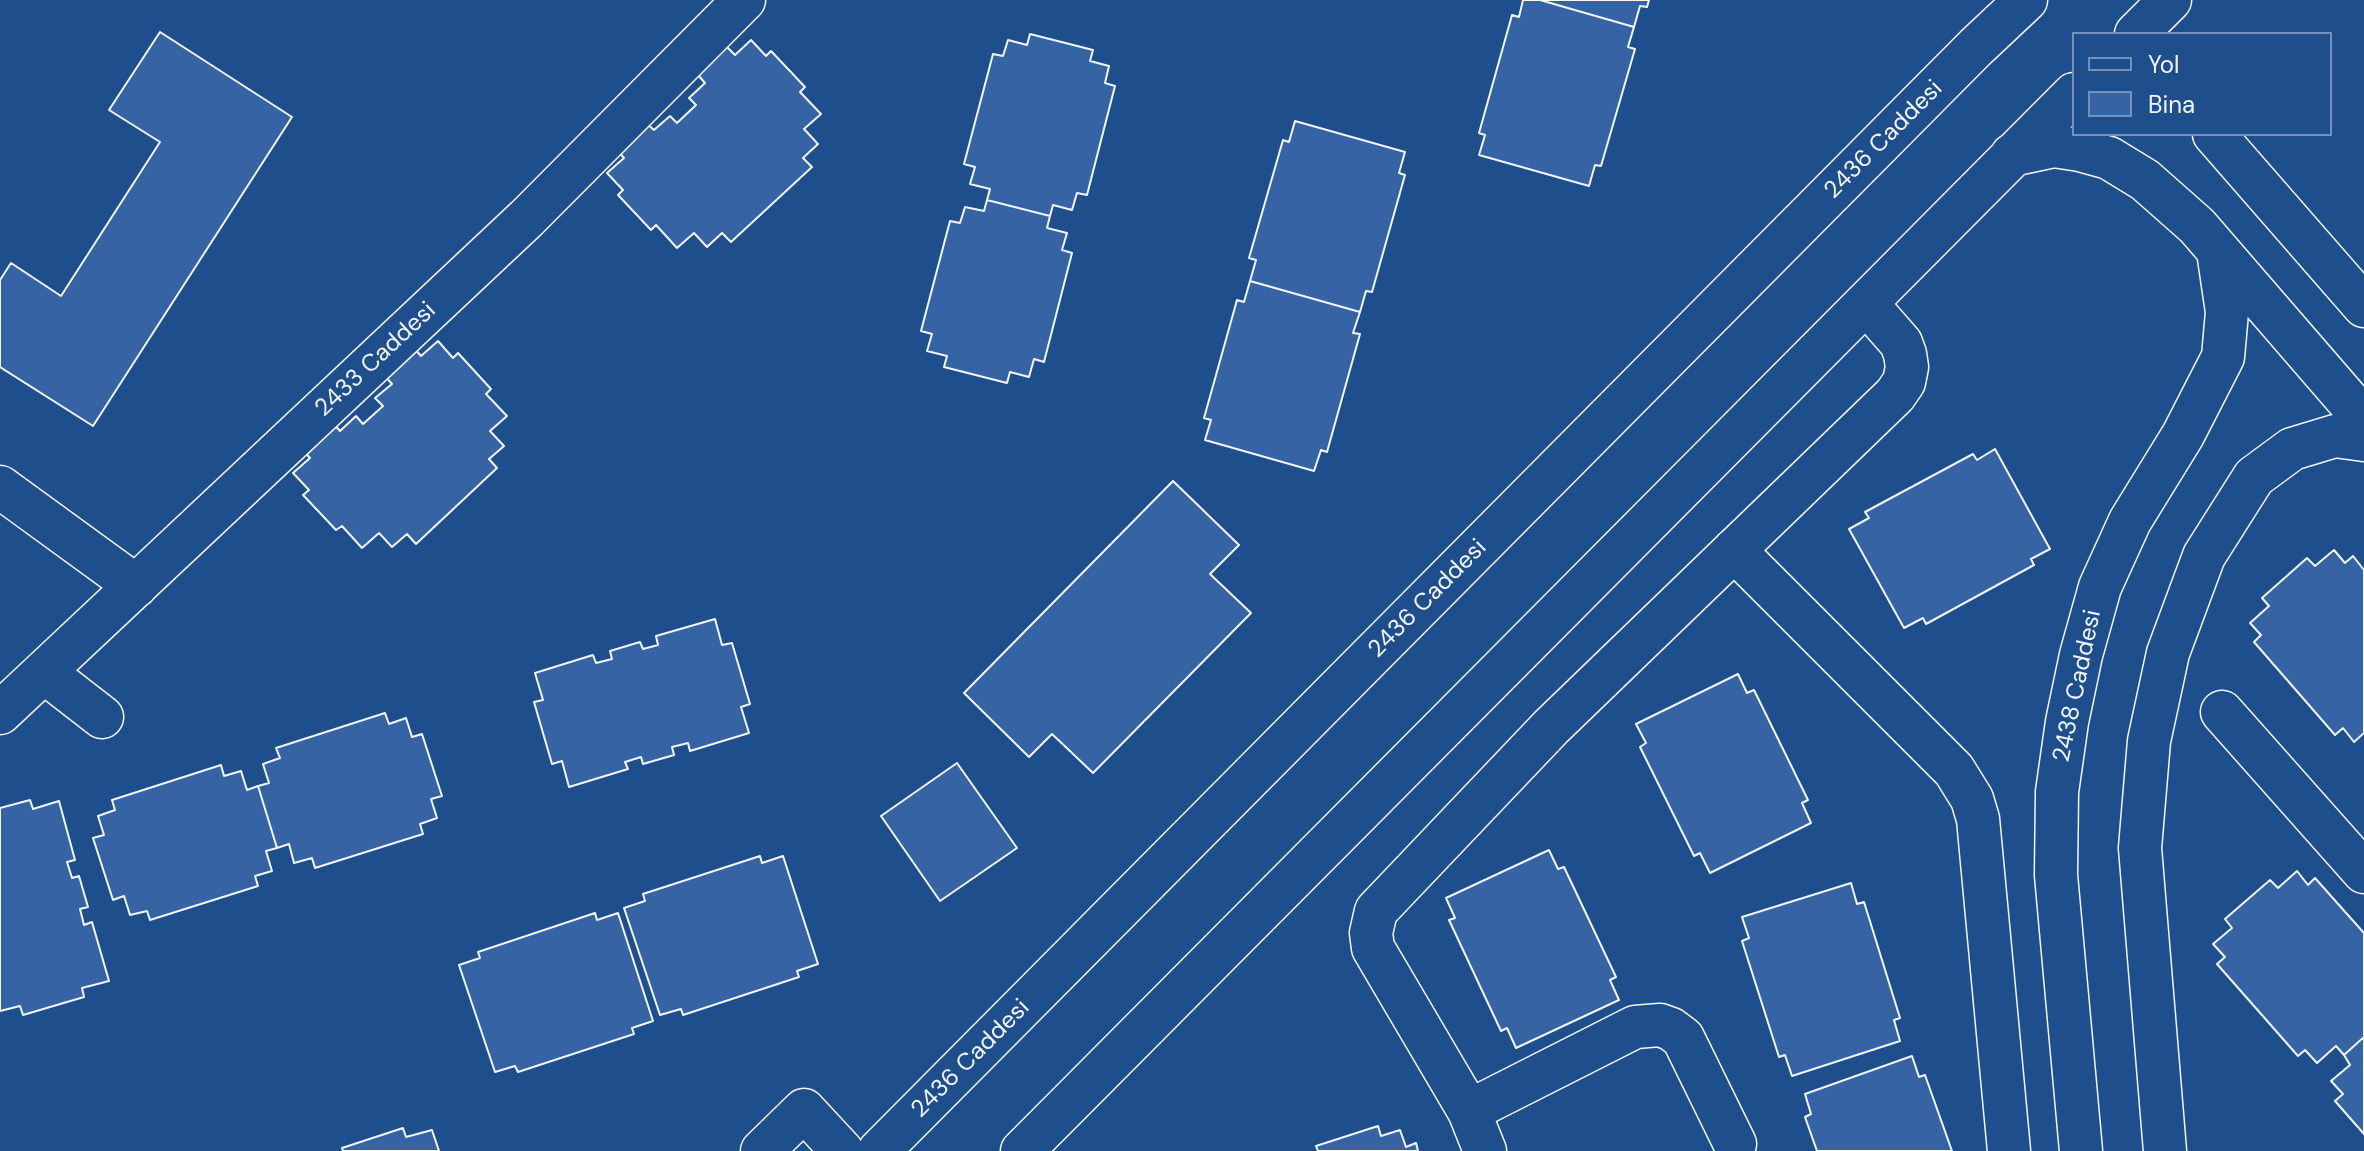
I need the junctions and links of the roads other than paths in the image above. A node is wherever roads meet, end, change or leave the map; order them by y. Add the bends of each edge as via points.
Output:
1 (744, 0) edge
2 (1983, 0) edge
3 (2026, 0) edge
4 (2170, 0) edge
5 (2180, 0) edge
6 (2138, 32) edge
7 (2174, 32) edge
8 (1976, 47) junction
9 (2072, 96) edge
10 (2216, 136) edge
11 (2012, 155) junction
12 (2218, 251) junction
13 (1866, 303) junction
14 (2364, 306) edge
15 (2364, 419) edge
16 (2364, 440) edge
17 (0, 487) edge
18 (1734, 550) junction
19 (136, 586) junction
20 (44, 672) junction
21 (2222, 712) dead end
22 (0, 713) edge
23 (102, 717) dead end
24 (2364, 872) edge
25 (1469, 1111) junction
26 (1735, 1144) dead end
27 (762, 1151) edge
28 (842, 1151) edge
29 (879, 1151) edge
30 (1022, 1151) edge
31 (1485, 1151) edge
32 (2009, 1151) edge
33 (2081, 1151) edge
34 (2165, 1151) edge

1 - 19 street, 2433 Caddesi via 527,218
2 - 8 street
3 - 8 street, 2436 Caddesi
4 - 6 street
5 - 7 street
8 - 29 street, 2436 Caddesi
9 - 11 street
10 - 14 street
11 - 12 street via 2054,146 2109,158 2145,180
11 - 13 street
12 - 15 street
12 - 33 street, 2438 Caddesi via 2227,312 2223,357 2130,521 2100,587 2067,722 2057,792 2056,875
13 - 18 street via 1901,343 1907,367 1904,382
13 - 30 street
16 - 34 street via 2335,436 2292,449 2254,477 2204,556 2168,653 2149,741 2140,848
17 - 19 street
18 - 25 street via 1551,727 1376,911 1373,948
18 - 32 street via 1954,770 1972,799
19 - 20 street, 2433 Caddesi
20 - 22 street, 2433 Caddesi
20 - 23 street
21 - 24 street
25 - 26 street via 1635,1027 1660,1025 1683,1038
25 - 31 street
27 - 28 street via 804,1110

